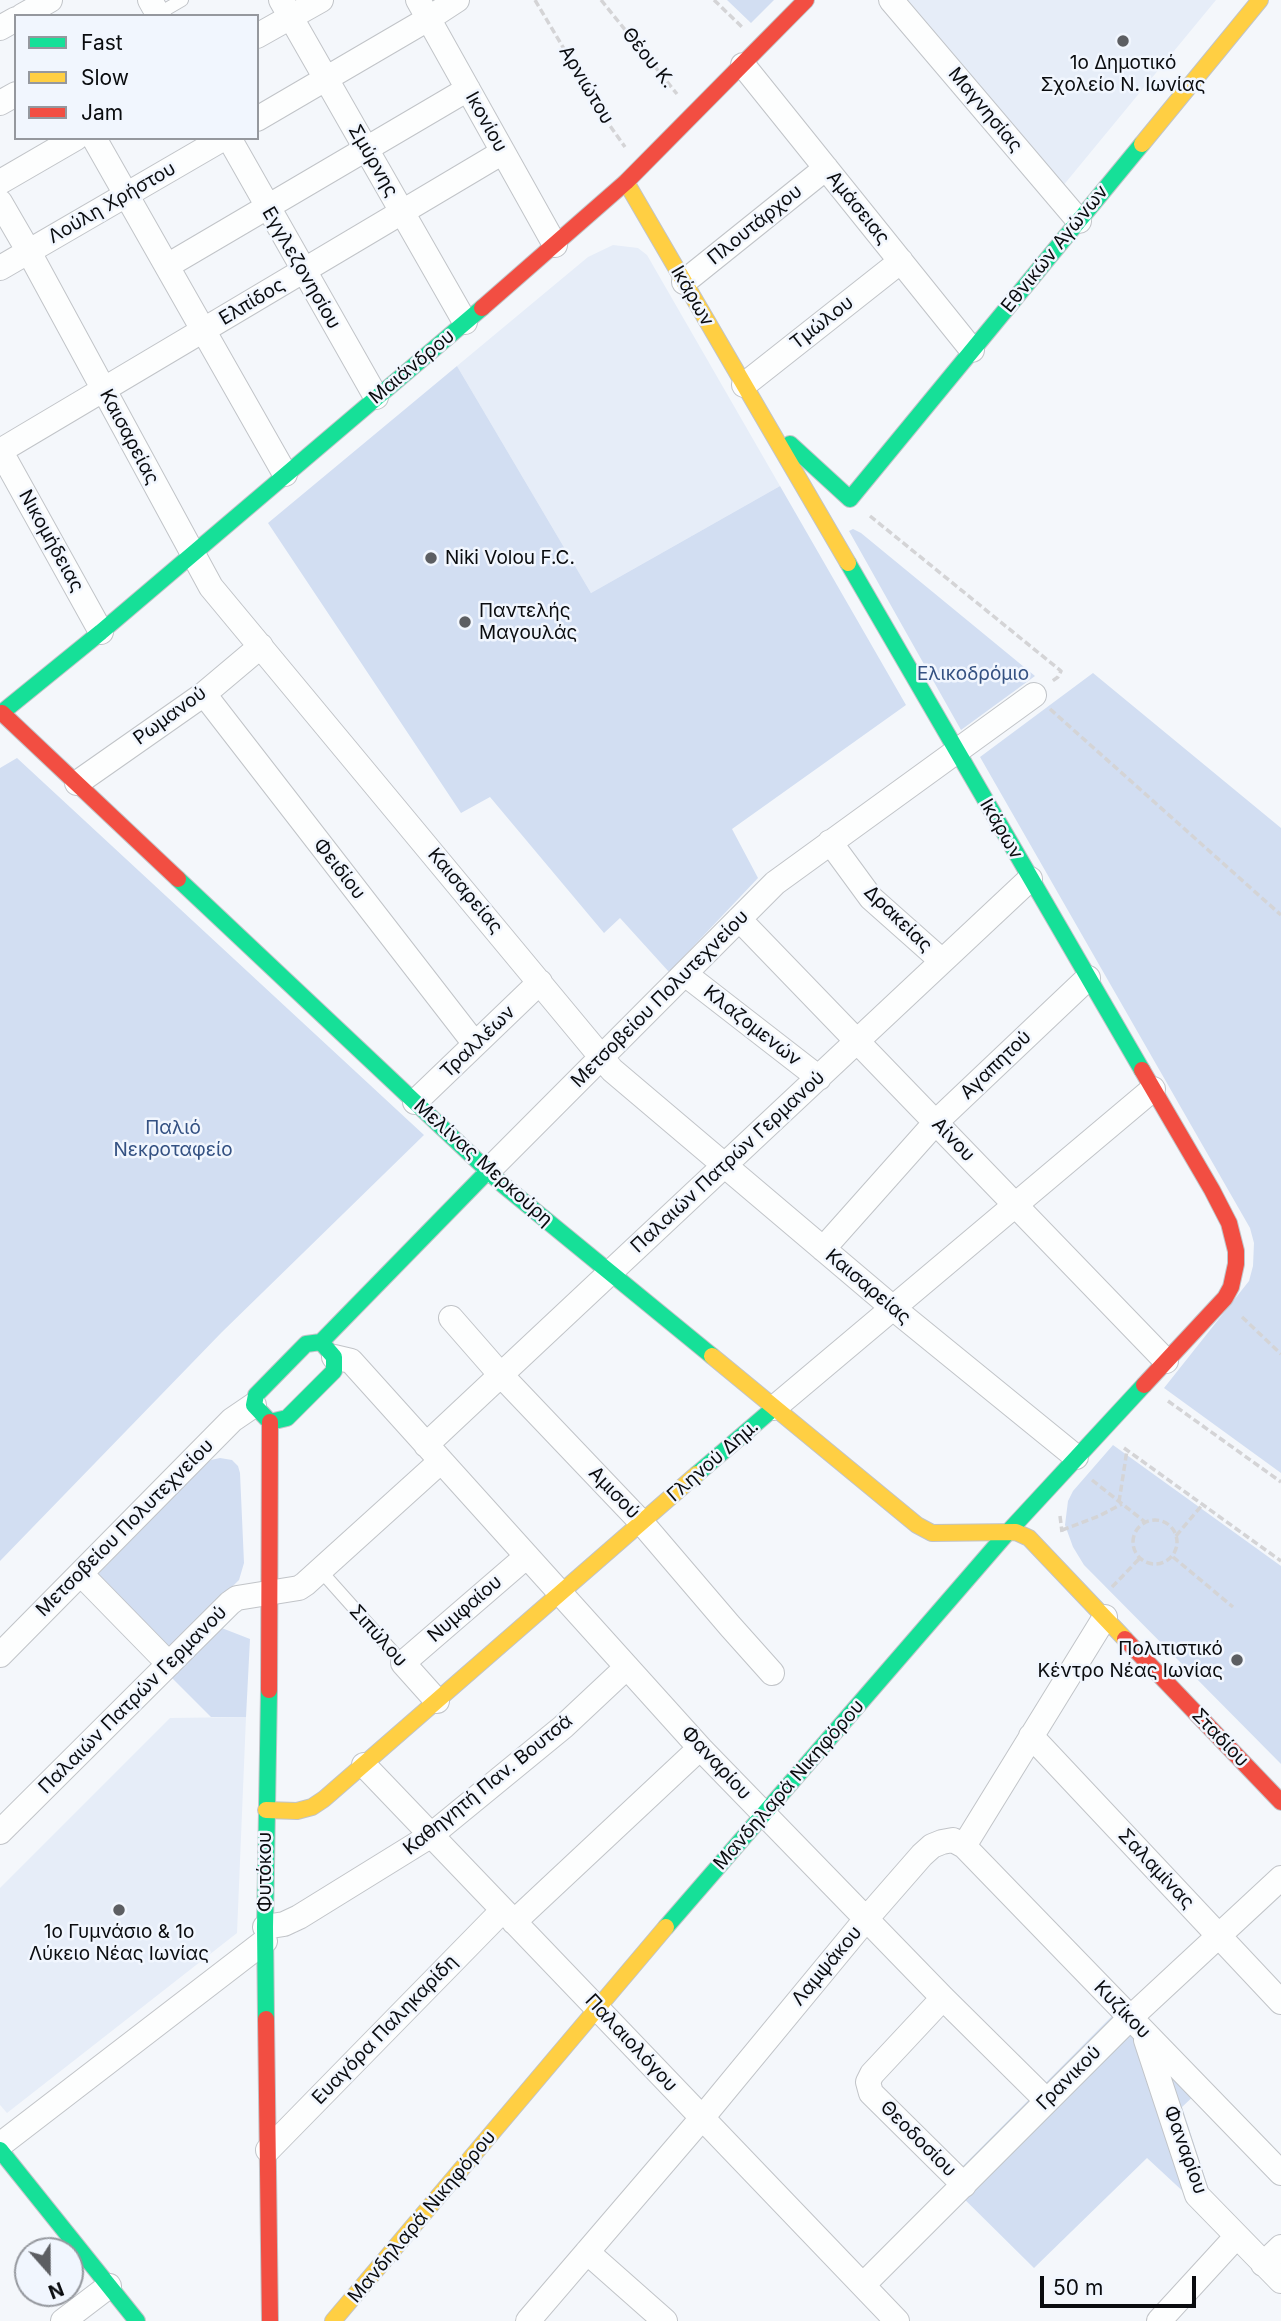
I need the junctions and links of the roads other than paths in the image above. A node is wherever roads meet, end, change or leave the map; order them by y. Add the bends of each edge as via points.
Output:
1 (50, 0) edge
2 (182, 0) edge
3 (321, 0) edge
4 (457, 0) edge
5 (806, 0) edge
6 (891, 0) edge
7 (1260, 0) edge
8 (286, 9) edge
9 (423, 10) edge
10 (156, 11) edge
11 (26, 14) edge
12 (259, 34) edge
13 (743, 65) junction
14 (326, 80) junction
15 (468, 89) junction
16 (259, 118) edge
17 (73, 140) edge
18 (95, 140) edge
19 (223, 140) edge
20 (228, 140) edge
21 (365, 148) junction
22 (503, 152) junction
23 (826, 168) junction
24 (0, 182) edge
25 (626, 182) junction
26 (126, 195) junction
27 (0, 202) edge
28 (266, 207) junction
29 (403, 213) junction
30 (629, 221) dead end
31 (1079, 221) junction
32 (600, 223) dead end
33 (563, 238) junction
34 (664, 247) junction
35 (29, 252) junction
36 (901, 261) junction
37 (167, 266) junction
38 (0, 268) edge
39 (303, 272) junction
40 (684, 282) junction
41 (465, 322) junction
42 (205, 330) junction
43 (972, 350) junction
44 (744, 385) junction
45 (103, 390) junction
46 (376, 397) junction
47 (759, 411) junction
48 (0, 451) edge
49 (285, 474) junction
50 (850, 499) joint
51 (192, 554) junction
52 (101, 632) junction
53 (261, 646) junction
54 (204, 694) junction
55 (1034, 695) road end
56 (1, 714) edge
57 (956, 752) junction
58 (77, 783) junction
59 (830, 842) junction
60 (1030, 879) junction
61 (739, 919) junction
62 (942, 961) junction
63 (685, 974) junction
64 (1088, 978) junction
65 (540, 982) junction
66 (857, 1041) junction
67 (475, 1044) junction
68 (603, 1058) junction
69 (819, 1078) junction
70 (1153, 1089) junction
71 (415, 1102) junction
72 (936, 1122) junction
73 (725, 1165) junction
74 (488, 1171) junction
75 (1017, 1206) junction
76 (823, 1249) junction
77 (1236, 1251) joint
78 (612, 1272) junction
79 (893, 1308) junction
80 (451, 1318) dead end
81 (327, 1350) junction
82 (1166, 1361) junction
83 (500, 1374) junction
84 (774, 1408) junction
85 (262, 1414) junction
86 (434, 1453) junction
87 (1080, 1466) junction
88 (642, 1523) junction
89 (1008, 1532) junction
90 (527, 1556) junction
91 (320, 1570) junction
92 (81, 1574) junction
93 (560, 1592) junction
94 (270, 1593) junction
95 (1105, 1605) junction
96 (0, 1655) edge
97 (403, 1663) junction
98 (169, 1664) junction
99 (627, 1667) junction
100 (772, 1673) dead end
101 (437, 1701) junction
102 (1031, 1736) junction
103 (700, 1748) junction
104 (364, 1765) junction
105 (1281, 1802) edge
106 (266, 1810) junction
107 (764, 1813) junction
108 (0, 1832) edge
109 (430, 1836) junction
110 (964, 1846) junction
111 (1281, 1878) edge
112 (508, 1916) junction
113 (867, 1918) junction
114 (265, 1934) junction
115 (1219, 1936) junction
116 (943, 1998) junction
117 (1281, 2002) edge
118 (598, 2008) junction
119 (1134, 2023) junction
120 (1047, 2101) junction
121 (702, 2118) junction
122 (0, 2147) edge
123 (268, 2150) junction
124 (1281, 2173) edge
125 (960, 2188) junction
126 (1237, 2237) junction
127 (587, 2252) junction
128 (1272, 2255) edge
129 (1281, 2281) edge
130 (109, 2286) junction
131 (870, 2302) edge
132 (345, 2317) edge
133 (63, 2321) edge
134 (137, 2321) edge
135 (270, 2321) edge
136 (528, 2321) edge
137 (665, 2321) edge
138 (897, 2321) edge
139 (1159, 2321) edge

1 - 11 street
2 - 10 lane
3 - 8 street
4 - 9 street
5 - 13 street, Μαιάνδρου
6 - 31 street, Μαγνησίας
7 - 31 street, Εθνικών Αγώνων
8 - 12 street
8 - 14 street, Σμύρνης
9 - 14 street
9 - 15 street, Ικονίου
13 - 23 street, Αμάσειας
13 - 25 street, Μαιάνδρου
14 - 16 street
14 - 21 street, Σμύρνης
15 - 21 street
15 - 22 street, Ικονίου
17 - 24 street
18 - 26 street
19 - 26 street, Λούλη Χρήστου
20 - 28 street, Εγγλεζονησίου
21 - 28 street
21 - 29 street, Σμύρνης
22 - 29 street, Ελπίδος
22 - 33 street, Ικονίου
23 - 36 street, Αμάσειας
23 - 40 street, Πλουτάρχου
25 - 33 street, Μαιάνδρου
25 - 34 street, Ικάρων
26 - 35 street, Λούλη Χρήστου
26 - 37 street
27 - 35 street, Καισαρείας
28 - 37 street
28 - 39 street, Εγγλεζονησίου
29 - 39 street, Ελπίδος
29 - 41 street, Σμύρνης
30 - 34 street via 648,229
31 - 43 street, Εθνικών Αγώνων
32 - 33 street
33 - 41 street, Μαιάνδρου
34 - 40 street, Ικάρων
35 - 38 street, Λούλη Χρήστου
35 - 45 street, Καισαρείας
36 - 43 street, Αμάσειας
36 - 44 street, Τμώλου
37 - 42 street
39 - 42 street, Ελπίδος
39 - 46 street, Εγγλεζονησίου
40 - 44 street, Ικάρων
41 - 46 street, Μαιάνδρου
42 - 45 street, Ελπίδος
42 - 49 street
43 - 50 street, Εθνικών Αγώνων
44 - 47 street, Ικάρων
45 - 48 street, Ελπίδος
45 - 51 street, Καισαρείας
46 - 49 street, Μαιάνδρου
47 - 50 street, Ικάρων
47 - 57 street, Ικάρων
48 - 52 street, Νικομήδειας
49 - 51 street, Μαιάνδρου
51 - 52 street, Μαιάνδρου
51 - 53 street, Καισαρείας via 211,587
52 - 56 street, Μαιάνδρου
53 - 54 street, Ρωμανού
53 - 65 street, Καισαρείας
54 - 58 street, Ρωμανού
54 - 67 street, Φειδίου
55 - 57 street, Μετσοβείου Πολυτεχνείου
56 - 58 street, Μελίνας Μερκούρη
57 - 59 street, Μετσοβείου Πολυτεχνείου
57 - 60 street, Ικάρων
58 - 71 street, Μελίνας Μερκούρη
59 - 61 street, Μετσοβείου Πολυτεχνείου via 775,883
59 - 62 street, Δρακείας via 871,898
60 - 62 street, Παλαιών Πατρών Γερμανού
60 - 64 street, Ικάρων
61 - 63 street, Μετσοβείου Πολυτεχνείου
61 - 66 street, Αίνου
62 - 66 street, Παλαιών Πατρών Γερμανού
63 - 68 street, Μετσοβείου Πολυτεχνείου
63 - 69 street, Κλαζομενών
64 - 70 street, Ικάρων
64 - 72 street, Αγαπητού
65 - 67 street, Τραλλέων
65 - 68 street, Καισαρείας
66 - 69 street, Παλαιών Πατρών Γερμανού
66 - 72 street, Αίνου
67 - 71 street, Τραλλέων
68 - 73 street, Καισαρείας
68 - 74 street, Μετσοβείου Πολυτεχνείου
69 - 73 street, Παλαιών Πατρών Γερμανού
70 - 75 street, Γληνού Δημ.
70 - 77 street, Ικάρων via 1227,1219
71 - 74 street, Μελίνας Μερκούρη
72 - 75 street, Αίνου
72 - 76 street, Αγαπητού
73 - 76 street, Καισαρείας
73 - 78 street, Παλαιών Πατρών Γερμανού
74 - 78 street, Μελίνας Μερκούρη
74 - 81 street, Μετσοβείου Πολυτεχνείου
75 - 79 street, Γληνού Δημ.
75 - 82 street, Αίνου
76 - 79 street, Καισαρείας
77 - 82 street, Μανδηλαρά Νικηφόρου via 1233,1280 1225,1298
78 - 83 street, Παλαιών Πατρών Γερμανού
78 - 84 street, Μελίνας Μερκούρη
79 - 84 street, Γληνού Δημ.
79 - 87 street, Καισαρείας
80 - 83 street, Αμισού
81 - 85 street via 306,1344 256,1395
81 - 85 street via 334,1371 287,1419
81 - 86 street, Φαναρίου via 352,1361
82 - 87 street, Μανδηλαρά Νικηφόρου
83 - 86 street, Παλαιών Πατρών Γερμανού
83 - 88 street, Αμισού
84 - 88 street, Γληνού Δημ.
84 - 89 street, Μελίνας Μερκούρη via 926,1531
85 - 92 street, Μετσοβείου Πολυτεχνείου via 232,1420
85 - 94 street, Φυτόκου
86 - 90 street, Φαναρίου
86 - 91 street, Παλαιών Πατρών Γερμανού
87 - 89 street, Μανδηλαρά Νικηφόρου
88 - 93 street, Γληνού Δημ.
88 - 100 street, Αμισού
89 - 95 street, Σταδίου via 1029,1538
89 - 107 street, Μανδηλαρά Νικηφόρου
90 - 93 street, Φαναρίου
90 - 97 street, Νυμφαίου
91 - 94 street, Παλαιών Πατρών Γερμανού via 299,1588
91 - 97 lane, Σιπύλου
92 - 96 street, Μετσοβείου Πολυτεχνείου
92 - 98 street
93 - 99 street, Φαναρίου
93 - 101 street, Γληνού Δημ.
94 - 98 street, Παλαιών Πατρών Γερμανού via 237,1598
94 - 106 street, Φυτόκου
95 - 102 street
95 - 105 street, Σταδίου
97 - 101 street, Σιπύλου
98 - 108 street, Παλαιών Πατρών Γερμανού
99 - 103 street, Φαναρίου
99 - 109 street, Καθηγητή Παν. Βουτσά via 563,1727
101 - 104 street, Γληνού Δημ.
102 - 110 street
102 - 115 street, Σαλαμίνας
103 - 107 street, Φαναρίου
103 - 112 street, Ευαγόρα Παληκαρίδη
104 - 106 street, Γληνού Δημ. via 312,1807
104 - 109 street, Παλαιολόγου
106 - 114 street, Φυτόκου
107 - 113 street, Φαναρίου
107 - 118 street, Μανδηλαρά Νικηφόρου
109 - 112 street, Παλαιολόγου
109 - 114 street, Καθηγητή Παν. Βουτσά
110 - 113 street, Λαμψάκου via 953,1840 932,1846
110 - 119 street, Κυζίκου
111 - 115 street, Γρανικού
112 - 118 street, Παλαιολόγου
112 - 123 street, Ευαγόρα Παληκαρίδη
113 - 116 street, Φαναρίου
113 - 121 street, Λαμψάκου
114 - 122 street, Καθηγητή Παν. Βουτσά
114 - 123 street, Φυτόκου
115 - 117 street, Σαλαμίνας
115 - 119 street, Γρανικού
116 - 120 street, Φαναρίου
116 - 125 street, Θεοδοσίου via 868,2082 871,2093
118 - 121 street, Παλαιολόγου
118 - 132 street, Μανδηλαρά Νικηφόρου
119 - 120 street, Γρανικού
119 - 124 street, Κυζίκου
119 - 126 street, Φαναρίου via 1197,2195
120 - 125 street, Γρανικού
121 - 127 street, Λαμψάκου
121 - 131 street, Παλαιολόγου
122 - 130 street
123 - 135 street, Φυτόκου
125 - 131 street, Γρανικού
126 - 128 street, Φαναρίου
126 - 139 street
127 - 136 street, Λαμψάκου
127 - 137 street
128 - 129 street, Φαναρίου
130 - 133 street
130 - 134 street
131 - 138 street, Παλαιολόγου

